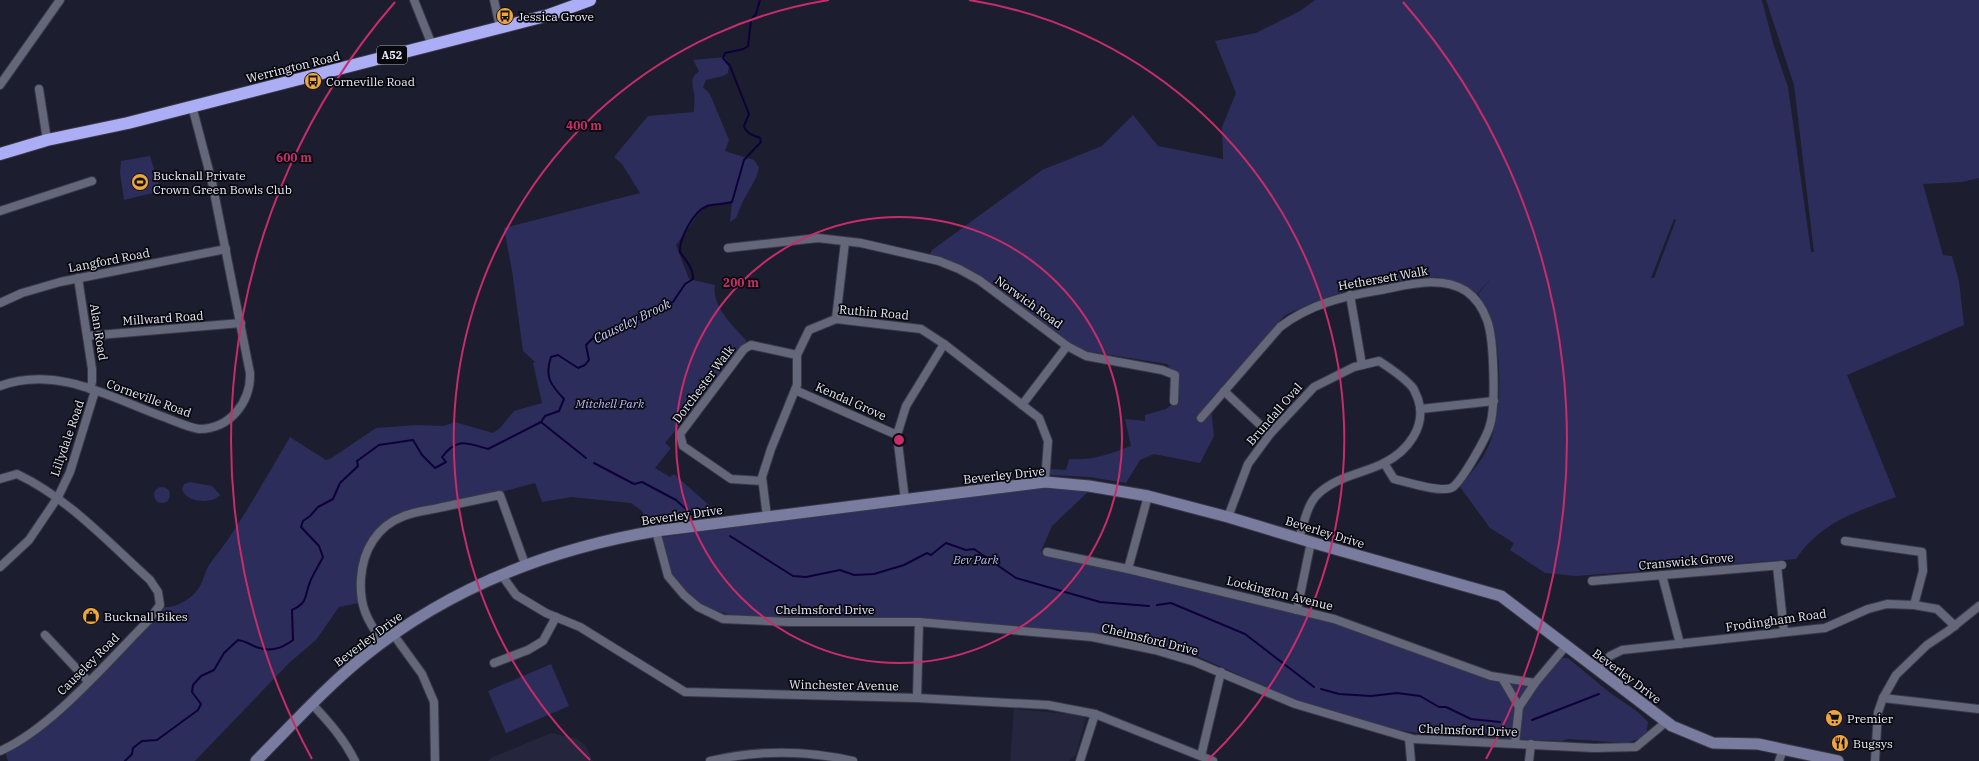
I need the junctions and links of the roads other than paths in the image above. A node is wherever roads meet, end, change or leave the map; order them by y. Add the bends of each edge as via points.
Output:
1 (60, 0) edge
2 (414, 0) edge
3 (494, 0) edge
4 (590, 0) edge
5 (500, 27) junction
6 (432, 45) junction
7 (0, 85) edge
8 (40, 89) dead end
9 (192, 106) junction
10 (47, 140) junction
11 (0, 154) edge
12 (92, 182) dead end
13 (0, 211) edge
14 (845, 242) junction
15 (728, 248) dead end
16 (226, 249) junction
17 (78, 278) junction
18 (1350, 295) junction
19 (0, 303) edge
20 (836, 318) junction
21 (241, 323) junction
22 (87, 336) junction
23 (944, 344) junction
24 (1066, 346) junction
25 (797, 355) junction
26 (1362, 365) junction
27 (0, 386) edge
28 (92, 390) junction
29 (795, 390) junction
30 (1224, 391) junction
31 (1174, 401) dead end
32 (1494, 401) junction
33 (1022, 405) junction
34 (1421, 409) junction
35 (1201, 418) dead end
36 (1270, 434) junction
37 (897, 435) junction
38 (1384, 463) junction
39 (0, 479) edge
40 (762, 481) junction
41 (1045, 482) junction
42 (58, 496) junction
43 (1148, 496) junction
44 (905, 500) junction
45 (766, 517) junction
46 (1228, 517) junction
47 (656, 531) junction
48 (1299, 538) junction
49 (1845, 541) dead end
50 (1311, 542) junction
51 (1047, 552) dead end
52 (525, 564) junction
53 (0, 567) edge
54 (1128, 569) junction
55 (501, 574) junction
56 (1662, 575) junction
57 (1592, 581) dead end
58 (1914, 605) junction
59 (1979, 606) edge
60 (1297, 610) junction
61 (556, 617) junction
62 (919, 622) junction
63 (1955, 626) junction
64 (1784, 632) junction
65 (393, 634) junction
66 (45, 635) dead end
67 (383, 642) junction
68 (1680, 644) junction
69 (1566, 646) junction
70 (494, 663) dead end
71 (1598, 670) junction
72 (1221, 672) junction
73 (1502, 678) junction
74 (88, 681) junction
75 (1535, 683) junction
76 (917, 698) junction
77 (1883, 698) junction
78 (312, 704) junction
79 (1519, 707) junction
80 (1979, 710) edge
81 (1095, 714) junction
82 (1666, 722) junction
83 (1409, 738) junction
84 (1515, 743) junction
85 (1531, 744) junction
86 (1783, 749) junction
87 (0, 751) edge
88 (1200, 756) junction
89 (256, 761) edge
90 (354, 761) edge
91 (436, 761) edge
92 (710, 761) edge
93 (853, 761) edge
94 (1080, 761) edge
95 (1213, 761) edge
96 (1411, 761) edge
97 (1529, 761) edge
98 (1780, 761) edge
99 (1838, 761) edge
100 (1875, 761) edge

1 - 7 street
2 - 6 street
3 - 5 street
4 - 5 highway, Werrington Road / A52 via 549,15
5 - 6 highway, Werrington Road / A52
6 - 9 highway, Werrington Road / A52
8 - 10 street
9 - 10 highway, Werrington Road / A52 via 87,133
9 - 16 street, Corneville Road via 203,142
10 - 11 highway, Werrington Road / A52
12 - 13 street
14 - 15 street, Norwich Road via 818,238
14 - 20 street
14 - 24 street, Norwich Road via 861,243 939,261 959,269 979,280
16 - 17 street, Langford Road
16 - 21 street, Corneville Road
17 - 19 street, Langford Road via 40,287
17 - 22 street, Alan Road
18 - 26 street
18 - 30 street, Hethersett Walk via 1323,302 1295,315 1280,327
18 - 32 street, Hethersett Walk via 1437,281 1465,291 1476,299 1491,334
20 - 23 street, Ruthin Road via 921,329
20 - 25 street, Ruthin Road via 808,330
21 - 22 street, Millward Road
21 - 28 street, Corneville Road via 250,373 249,388 237,412 222,423 208,428 194,428
22 - 28 street, Alan Road via 93,376
23 - 33 street, Ruthin Road
23 - 37 street via 906,406
24 - 31 street, Norwich Road via 1086,356 1162,370 1175,376
24 - 33 street
25 - 29 street, Ruthin Road
25 - 40 street, Dorchester Walk via 751,345 744,350 680,434 684,446 731,479
26 - 34 street, Brundall Oval via 1379,361 1397,373 1414,389
26 - 36 street, Brundall Oval via 1314,387
27 - 28 street, Corneville Road via 20,380 42,378
28 - 42 street, Lillydale Road via 70,472
29 - 37 street, Kendal Grove
29 - 40 street, Ruthin Road via 771,449
30 - 35 street, Hethersett Walk
30 - 36 street
32 - 34 street
32 - 38 street, Hethersett Walk via 1490,425 1482,446 1453,487 1444,490 1394,479
33 - 41 street, Ruthin Road via 1038,418 1048,441
34 - 38 street, Brundall Oval via 1420,426 1403,450
36 - 46 street, Brundall Oval via 1248,464
37 - 44 street
38 - 48 street, Brundall Oval via 1328,485 1317,494 1311,502
39 - 42 street, Causeley Road via 17,474
40 - 45 street, Ruthin Road
41 - 43 street, Beverley Drive
41 - 44 street, Beverley Drive
42 - 53 street, Lillydale Road via 29,540
42 - 74 street, Causeley Road via 150,580 158,592 160,605 156,612
43 - 46 street, Beverley Drive
43 - 54 street
44 - 45 street, Beverley Drive
45 - 47 street, Beverley Drive
46 - 48 street, Beverley Drive
47 - 52 street, Beverley Drive via 610,539
47 - 62 street, Chelmsford Drive via 668,576 698,607 723,619
48 - 50 street, Beverley Drive
49 - 58 street via 1922,552 1923,571
50 - 60 street
50 - 69 street, Beverley Drive via 1501,596
51 - 54 street, Lockington Avenue
52 - 55 street, Beverley Drive
52 - 67 street via 500,495 404,516 374,538 368,547 362,570 361,598 370,624
54 - 60 street, Lockington Avenue
55 - 61 street, Winchester Avenue via 516,595
55 - 65 street, Beverley Drive via 454,597
56 - 57 street, Cranswick Grove
56 - 64 street, Cranswick Grove via 1780,566
56 - 68 street
58 - 63 street, Frodingham Road via 1937,609
58 - 64 street, Frodingham Road via 1887,604 1868,609 1825,628
59 - 63 street
60 - 73 street, Lockington Avenue via 1334,619
61 - 70 street via 543,641 528,650
61 - 76 street, Winchester Avenue via 580,628 684,692
62 - 72 street, Chelmsford Drive via 1092,637 1155,650
62 - 76 street
63 - 77 street via 1915,655 1896,675
64 - 68 street, Frodingham Road
65 - 67 street, Beverley Drive
65 - 91 street via 422,674 434,702
66 - 74 street
67 - 78 street, Beverley Drive
68 - 71 street, Frodingham Road via 1618,652 1610,656
69 - 71 street, Beverley Drive
69 - 75 street
71 - 82 street, Beverley Drive
72 - 83 street, Chelmsford Drive via 1295,704
72 - 88 street
73 - 75 street, Lockington Avenue
73 - 79 street
74 - 87 street, Causeley Road via 45,722
75 - 79 street
76 - 81 street, Winchester Avenue via 1048,705
77 - 80 street
77 - 100 street via 1878,712
78 - 89 street, Beverley Drive
78 - 90 street via 348,746
79 - 84 street
81 - 88 street, Winchester Avenue
81 - 94 street
82 - 85 street, Chelmsford Drive via 1636,747 1594,748
82 - 86 street, Beverley Drive via 1713,743 1758,744
83 - 84 street, Chelmsford Drive
83 - 96 street
84 - 85 street, Chelmsford Drive
85 - 97 street
86 - 98 street
86 - 99 street, Beverley Drive
88 - 95 street, Winchester Avenue
92 - 93 street via 726,757 790,752

